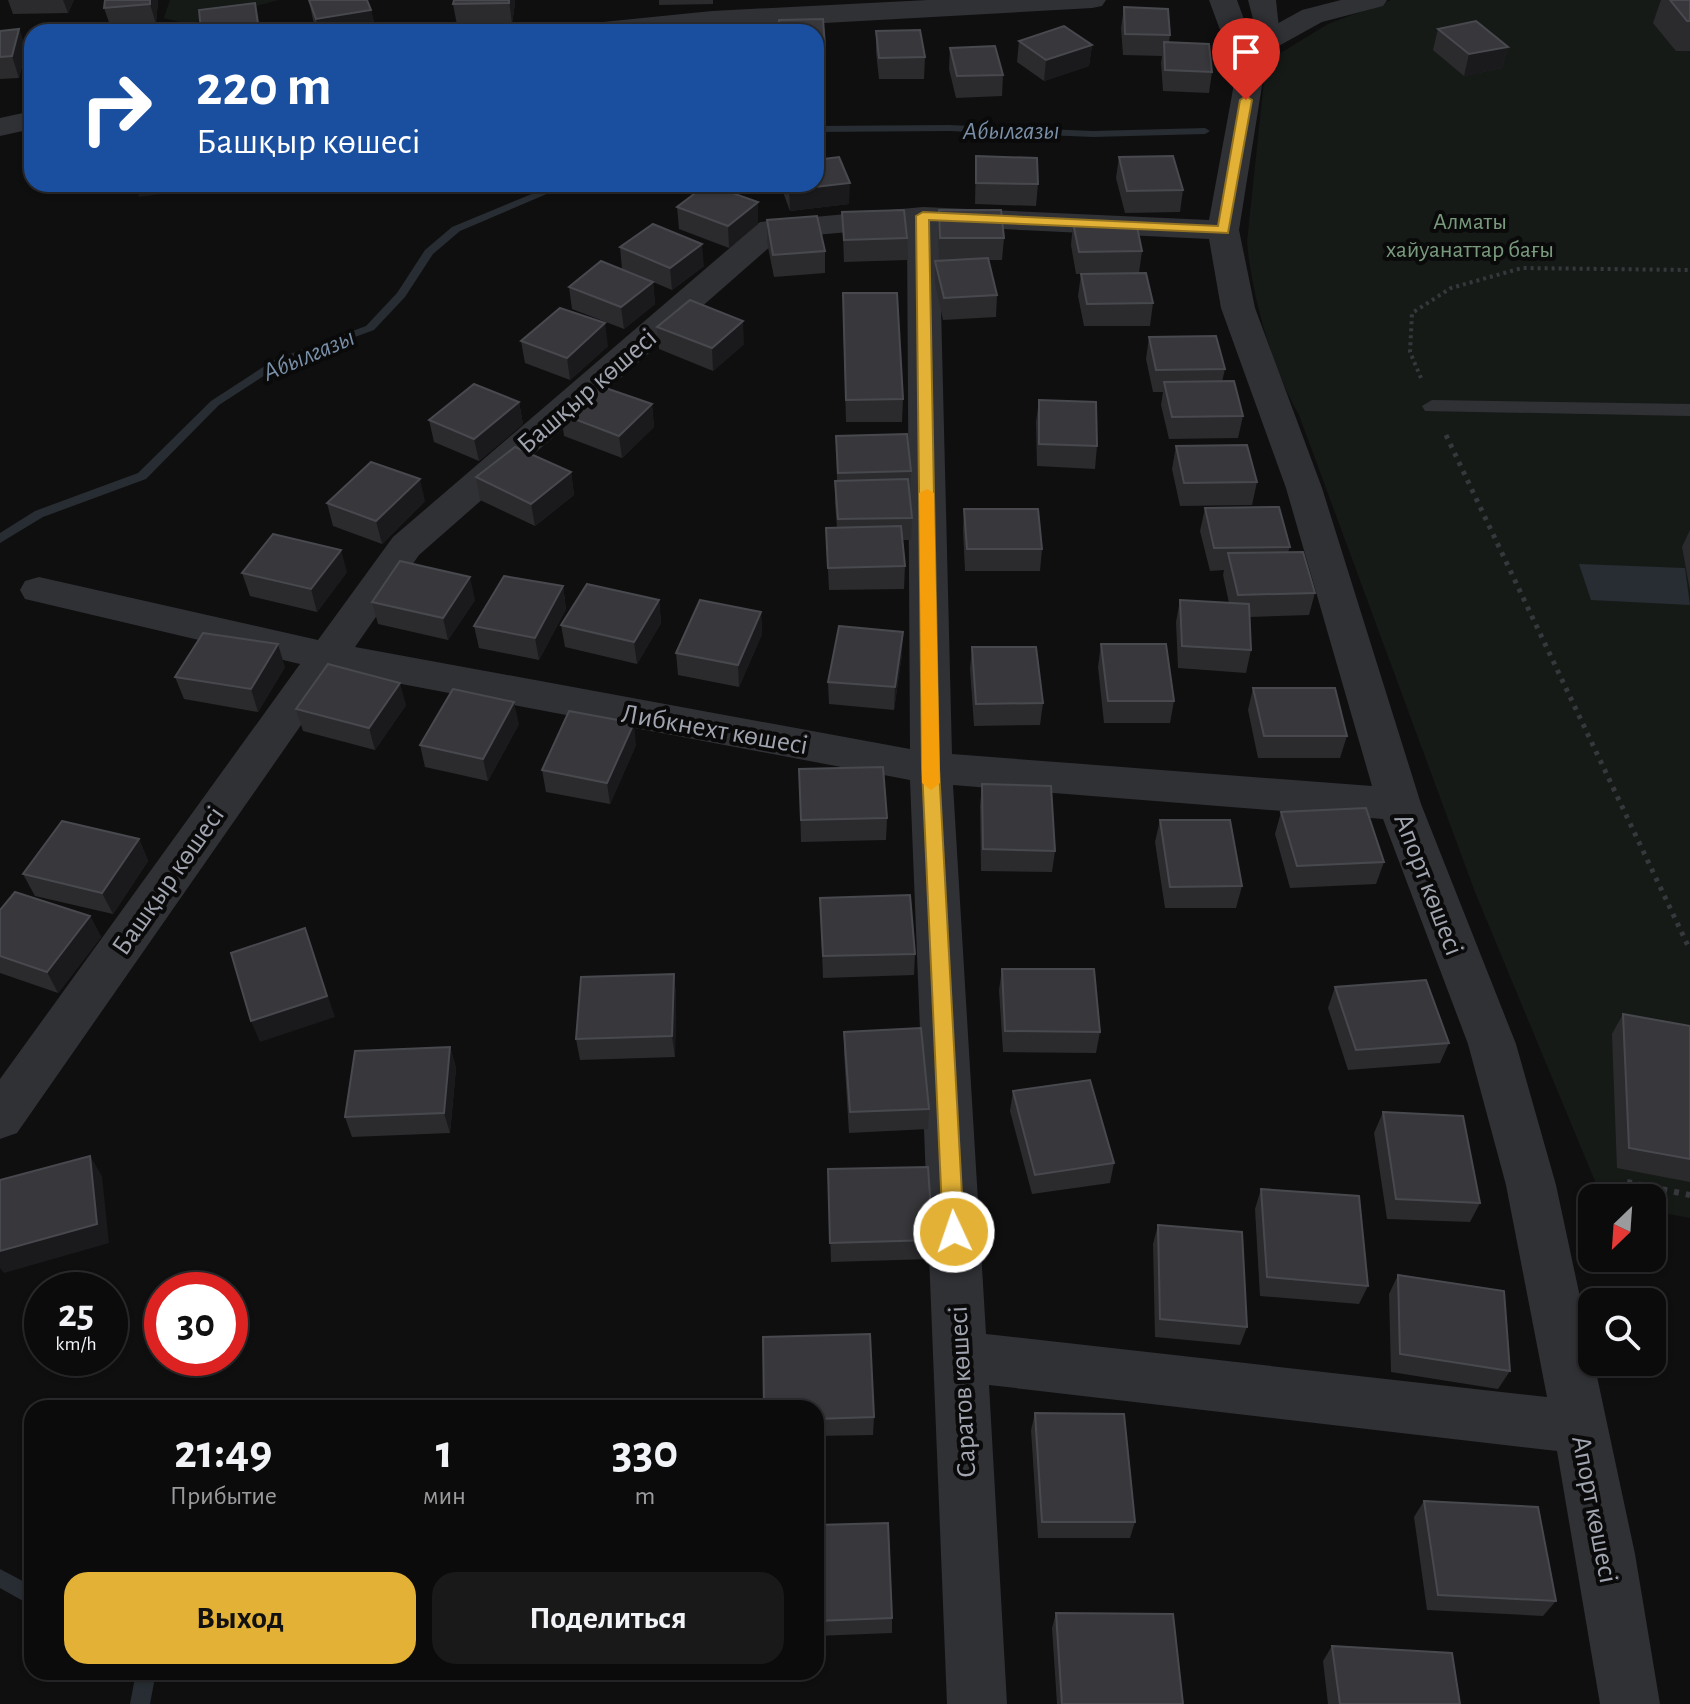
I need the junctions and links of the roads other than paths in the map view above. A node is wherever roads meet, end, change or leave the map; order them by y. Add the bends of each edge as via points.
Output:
1 (1092, 0) edge
2 (1223, 0) edge
3 (1262, 0) edge
4 (1373, 0) edge
5 (662, 24) edge
6 (1258, 58) junction
7 (24, 122) edge
8 (0, 127) edge
9 (923, 216) junction
10 (1223, 230) junction
11 (1432, 406) road end
12 (1690, 410) edge
13 (39, 590) dead end
14 (325, 656) junction
15 (931, 768) junction
16 (1399, 804) junction
17 (0, 1118) edge
18 (960, 1356) junction
19 (1580, 1427) junction
20 (977, 1704) edge
21 (1630, 1704) edge

1 - 5 street
2 - 6 street
3 - 6 street, Апорт көшесі
4 - 6 street via 1312,16
6 - 10 street, Апорт көшесі
7 - 8 street
9 - 10 street, Башқыр көшесі
9 - 14 street, Башқыр көшесі via 771,229 406,546
9 - 15 street, Саратов көшесі
10 - 16 street, Апорт көшесі via 1238,308 1304,488
11 - 12 lane
13 - 14 street, Либкнехт көшесі
14 - 15 street, Либкнехт көшесі
14 - 17 street, Башқыр көшесі
15 - 16 street, Либкнехт көшесі
15 - 18 street, Саратов көшесі
16 - 19 street, Апорт көшесі via 1492,1044 1531,1185
18 - 19 street
18 - 20 street, Саратов көшесі
19 - 21 street, Апорт көшесі

